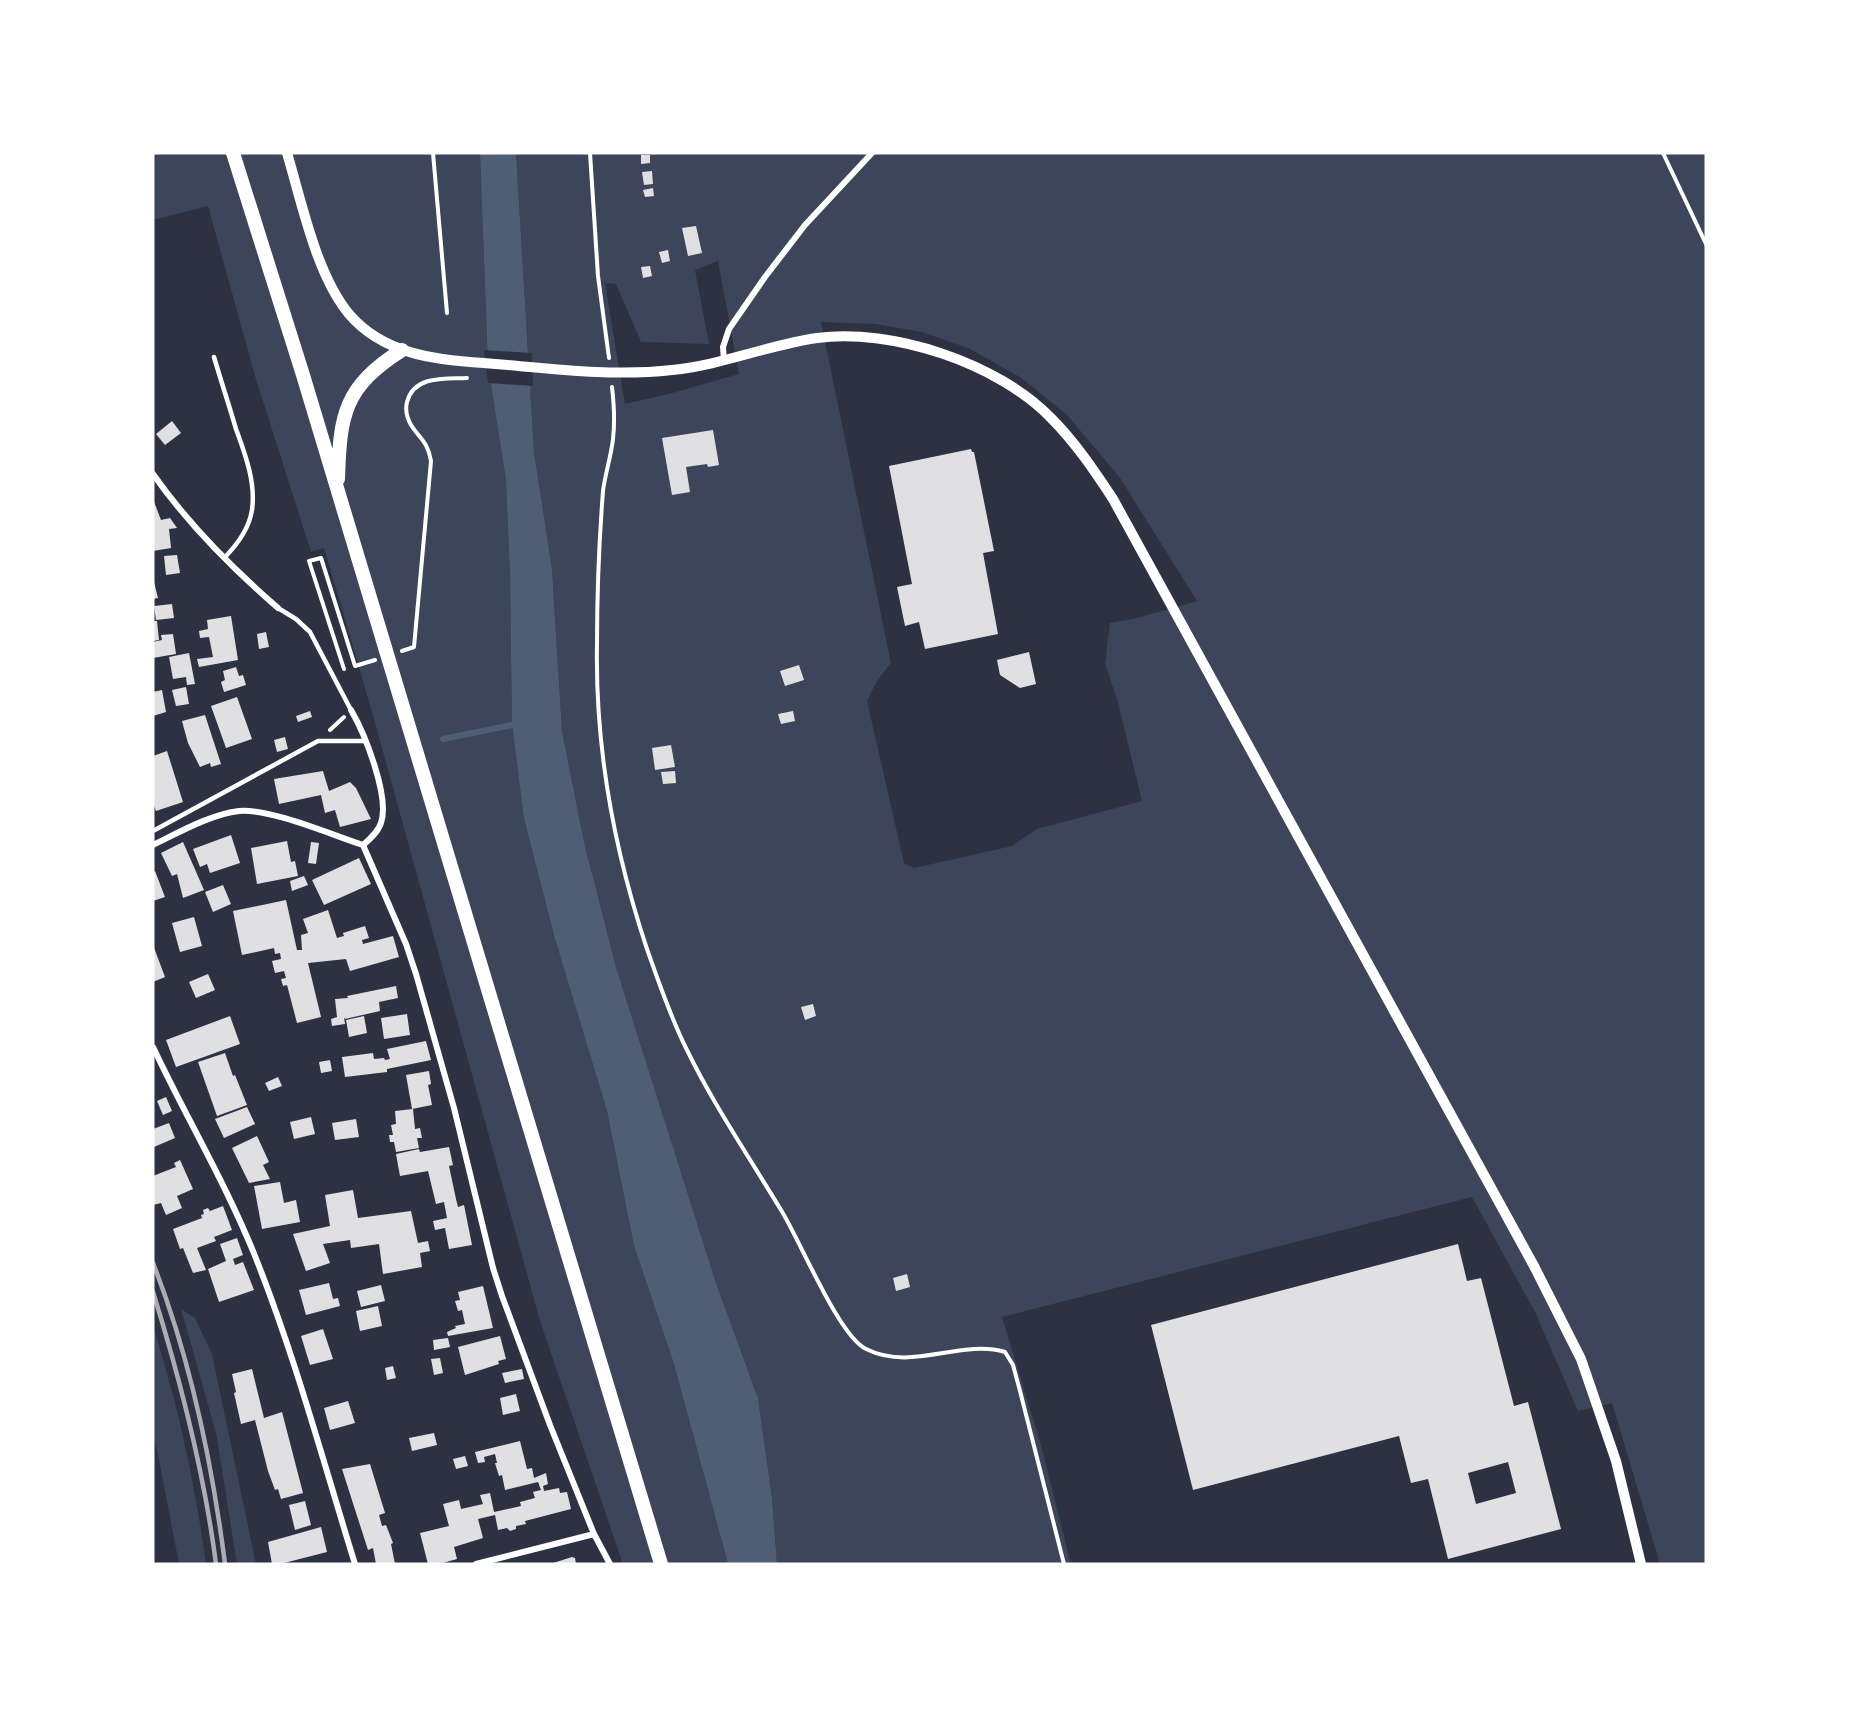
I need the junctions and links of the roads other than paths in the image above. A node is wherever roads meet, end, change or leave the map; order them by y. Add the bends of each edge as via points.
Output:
1 (233, 153) edge
2 (287, 153) edge
3 (872, 153) edge
4 (402, 350) junction
5 (214, 357) dead end
6 (724, 360) junction
7 (153, 474) edge
8 (338, 493) junction
9 (224, 558) junction
10 (278, 608) joint
11 (351, 711) joint
12 (366, 741) junction
13 (153, 831) edge
14 (153, 845) edge
15 (363, 845) junction
16 (153, 1047) edge
17 (594, 1534) junction
18 (355, 1564) edge
19 (476, 1564) edge
20 (610, 1564) edge
21 (661, 1564) edge
22 (1641, 1564) edge

1 - 8 main road
2 - 4 street via 320,262 338,299 361,326
3 - 6 street via 805,225 765,277 729,329 723,347
4 - 6 street via 437,359 610,371 672,370
4 - 8 main road via 366,377 350,399 341,429
5 - 9 lane via 252,486 252,511 246,529
6 - 22 street via 818,338 884,340 921,346 959,359 1020,392 1050,416 1083,454 1168,598 1534,1266 1581,1359 1616,1461
7 - 9 street
8 - 21 main road
9 - 10 street
10 - 11 lane via 310,632
11 - 12 street
12 - 13 lane via 318,741
12 - 15 street via 384,799 376,832
14 - 15 street via 239,811 266,814
15 - 17 street via 416,974 502,1296
16 - 18 street via 256,1258
17 - 19 street
17 - 20 street

